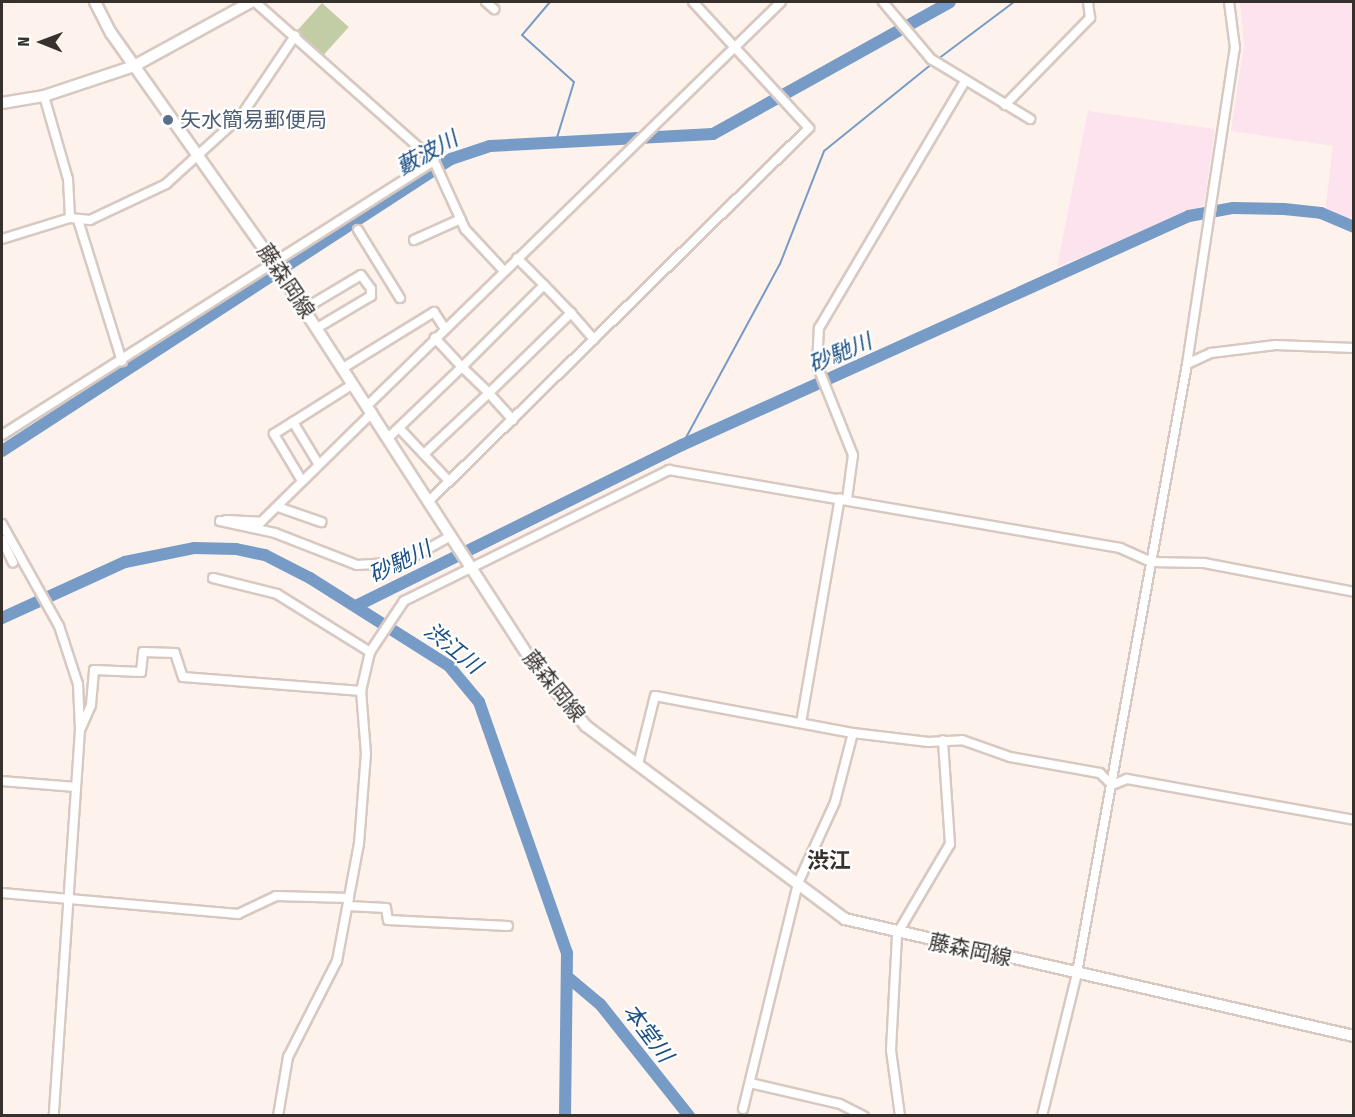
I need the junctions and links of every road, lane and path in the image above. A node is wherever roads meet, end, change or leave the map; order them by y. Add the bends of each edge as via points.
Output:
1 (95, 2) edge
2 (253, 2) edge
3 (486, 2) edge
4 (693, 2) edge
5 (781, 2) edge
6 (883, 2) edge
7 (1088, 2) edge
8 (1228, 2) edge
9 (494, 9) dead end
10 (295, 36) junction
11 (735, 47) junction
12 (134, 66) junction
13 (965, 81) junction
14 (44, 96) junction
15 (2, 103) edge
16 (1005, 105) junction
17 (1030, 119) dead end
18 (200, 154) junction
19 (434, 161) junction
20 (74, 219) junction
21 (461, 219) junction
22 (358, 230) dead end
23 (2, 239) edge
24 (414, 240) dead end
25 (517, 258) junction
26 (274, 263) junction
27 (504, 271) junction
28 (544, 285) junction
29 (400, 298) dead end
30 (304, 309) junction
31 (571, 313) junction
32 (317, 328) junction
33 (445, 329) junction
34 (435, 338) junction
35 (594, 339) junction
36 (1353, 348) edge
37 (122, 361) junction
38 (1187, 364) junction
39 (462, 367) junction
40 (343, 369) junction
41 (353, 384) junction
42 (489, 393) junction
43 (370, 410) junction
44 (513, 420) junction
45 (292, 422) junction
46 (399, 428) junction
47 (2, 435) edge
48 (388, 438) junction
49 (424, 454) junction
50 (319, 465) junction
51 (302, 481) junction
52 (449, 481) junction
53 (844, 498) junction
54 (429, 502) junction
55 (278, 507) junction
56 (321, 522) dead end
57 (2, 524) edge
58 (451, 536) junction
59 (3, 546) edge
60 (1152, 562) junction
61 (14, 564) dead end
62 (472, 567) junction
63 (213, 579) dead end
64 (1353, 592) edge
65 (370, 652) junction
66 (362, 692) junction
67 (801, 723) junction
68 (80, 730) junction
69 (853, 733) junction
70 (943, 740) junction
71 (638, 764) junction
72 (2, 781) edge
73 (1112, 785) junction
74 (75, 786) junction
75 (1353, 820) edge
76 (798, 883) junction
77 (2, 893) edge
78 (68, 900) junction
79 (348, 902) junction
80 (508, 926) dead end
81 (897, 934) junction
82 (1077, 973) junction
83 (1353, 1036) edge
84 (750, 1083) junction
85 (743, 1109) dead end
86 (54, 1116) edge
87 (278, 1116) edge
88 (864, 1116) edge
89 (900, 1116) edge
90 (1042, 1116) edge

1 - 12 main road, 藤森岡線
2 - 10 street
2 - 12 main road
3 - 9 street
4 - 11 street
5 - 11 street
6 - 13 street via 931,59
7 - 16 street via 1090,18
8 - 38 street via 1235,48
10 - 18 street via 241,116
10 - 19 street
11 - 25 street
11 - 35 street via 809,128
12 - 14 main road
12 - 18 main road, 藤森岡線
13 - 16 street
13 - 53 street via 838,289 819,328 817,365 853,455
14 - 15 main road
14 - 20 street via 68,179
16 - 17 street
18 - 20 street via 166,184 100,216
18 - 26 main road, 藤森岡線
19 - 21 street
19 - 26 street
20 - 23 street
20 - 37 street
21 - 24 street
21 - 27 street via 472,240
22 - 29 street
25 - 27 street
25 - 28 street
26 - 30 main road, 藤森岡線
26 - 37 street
27 - 33 street
28 - 31 street
28 - 39 street
30 - 32 main road, 藤森岡線
30 - 32 street via 361,275 371,289 371,296
31 - 35 street
31 - 42 street
32 - 40 main road, 藤森岡線
33 - 34 street
33 - 40 street via 434,312
34 - 39 street
34 - 43 street
35 - 44 street
36 - 38 street via 1254,347 1211,353
37 - 47 street
38 - 60 street
39 - 42 street
39 - 46 street
40 - 41 main road, 藤森岡線
41 - 43 main road, 藤森岡線
41 - 45 street
42 - 44 street
42 - 49 street
43 - 48 main road, 藤森岡線
43 - 50 street
44 - 52 street
45 - 50 street
45 - 51 street via 274,434
46 - 48 street
46 - 49 street
48 - 54 main road, 藤森岡線
49 - 52 street
50 - 51 street
51 - 55 street
52 - 54 street
53 - 60 street via 1120,548
53 - 62 street via 669,470
53 - 67 street
54 - 58 main road, 藤森岡線
55 - 56 street
55 - 58 street via 261,522 240,517 220,521 274,532 357,565 404,562
57 - 68 street via 59,626 78,684
58 - 62 main road, 藤森岡線
59 - 61 street
60 - 64 street via 1204,563
60 - 73 street
62 - 65 street via 404,601
62 - 71 main road, 藤森岡線 via 565,704
63 - 65 street via 277,594
65 - 66 street
66 - 68 street via 183,677 176,653 143,652 141,672 94,670 91,705
66 - 79 street via 366,754
67 - 69 street
67 - 71 street via 655,696
68 - 74 street
69 - 70 street
69 - 76 street via 835,802
70 - 73 street via 962,740 1010,758 1100,773
70 - 81 street via 950,844
71 - 76 main road, 藤森岡線
72 - 74 street
73 - 75 street via 1127,779
73 - 82 street
74 - 78 street
76 - 81 main road, 藤森岡線 via 845,919
76 - 84 street
77 - 78 street
78 - 79 street via 238,914 276,896
78 - 86 street
79 - 80 street via 386,908 388,920
79 - 87 street via 337,961 288,1057
81 - 82 main road, 藤森岡線
81 - 89 street via 891,1050
82 - 83 main road, 藤森岡線
82 - 90 street
84 - 85 street
84 - 88 street via 840,1104

